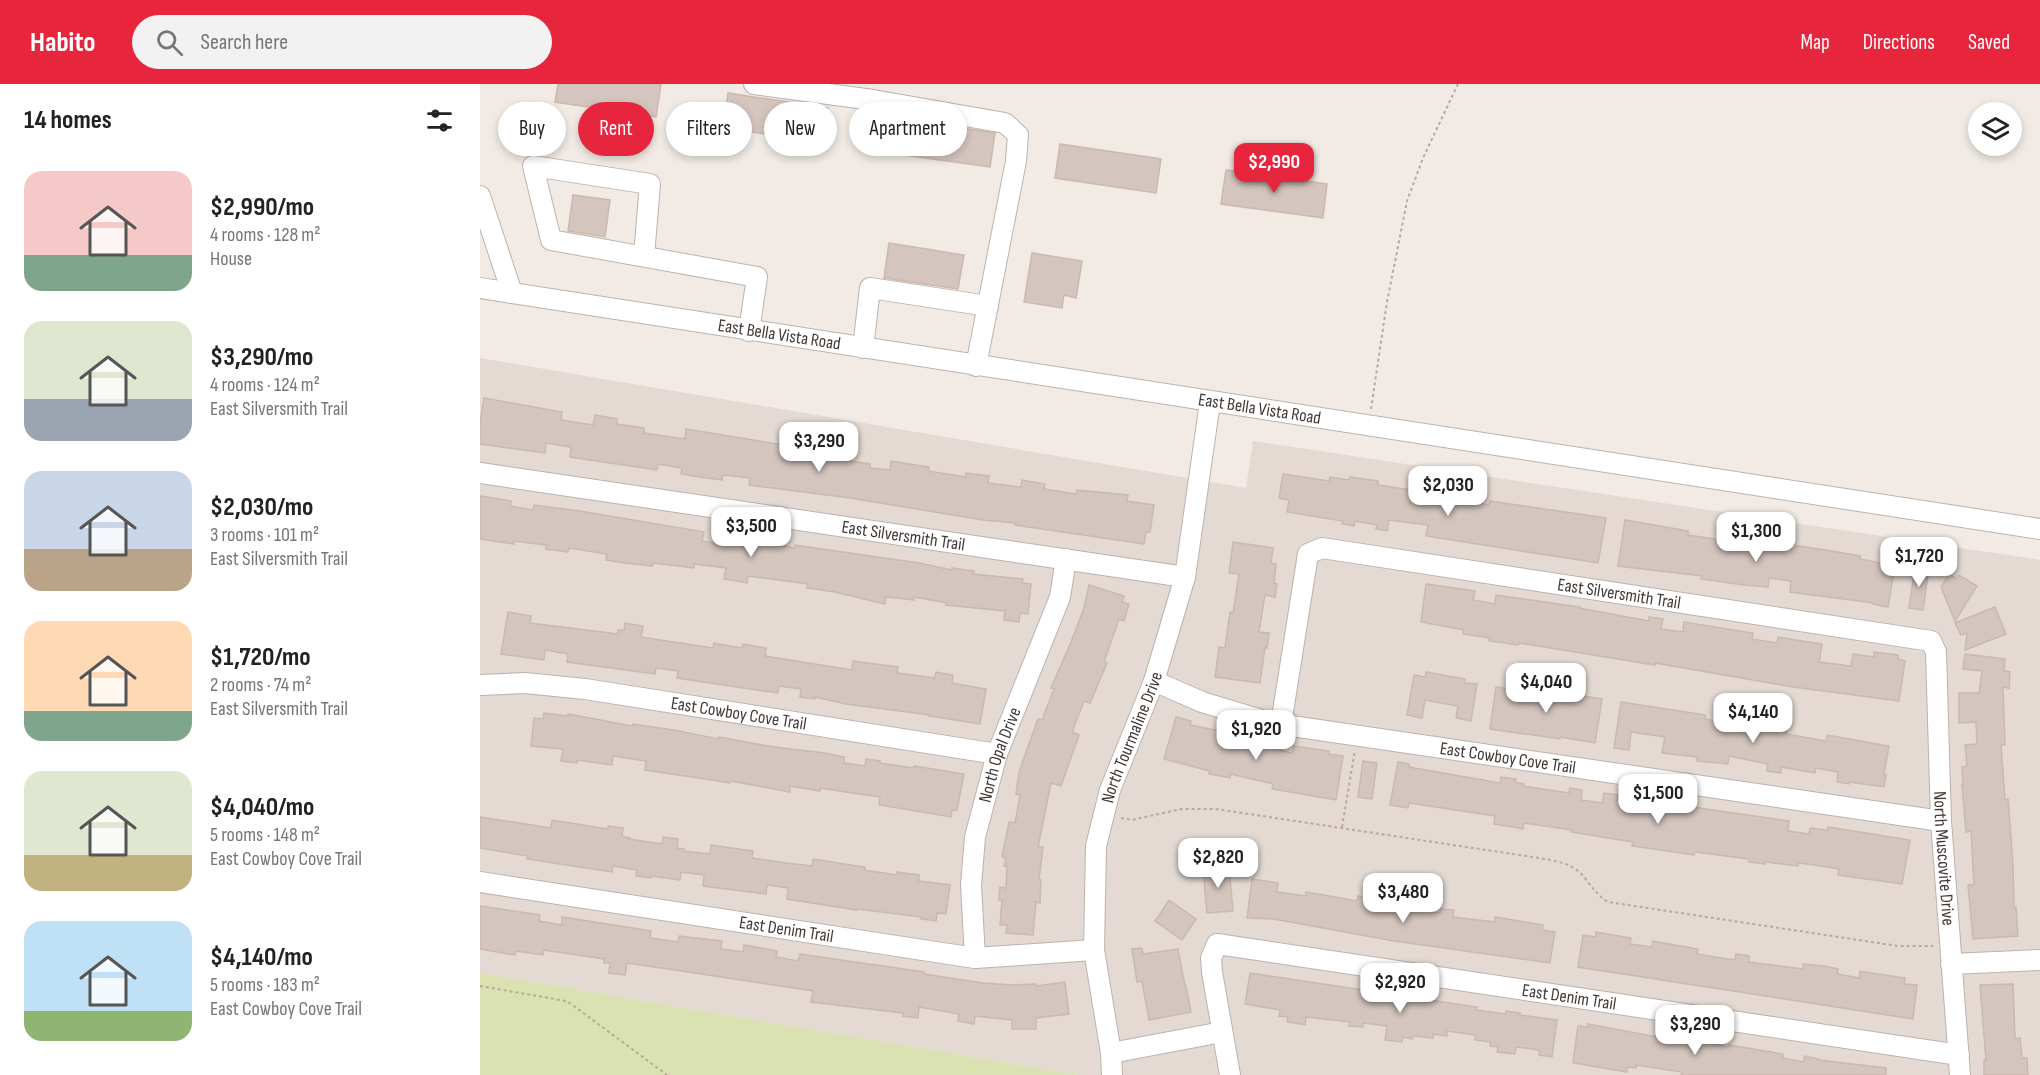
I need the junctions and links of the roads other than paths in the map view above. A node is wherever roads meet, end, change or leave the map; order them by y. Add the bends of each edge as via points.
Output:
1 (754, 84) edge
2 (480, 196) edge
3 (644, 256) junction
4 (480, 288) edge
5 (512, 294) junction
6 (988, 306) junction
7 (749, 331) junction
8 (862, 348) junction
9 (976, 366) junction
10 (1210, 402) junction
11 (480, 473) edge
12 (2040, 528) edge
13 (1066, 559) junction
14 (1185, 577) junction
15 (1931, 641) joint
16 (1154, 681) junction
17 (480, 685) edge
18 (1281, 724) junction
19 (997, 754) junction
20 (1941, 821) junction
21 (480, 882) edge
22 (1094, 950) junction
23 (1950, 954) junction
24 (975, 958) junction
25 (2040, 960) edge
26 (1222, 1032) junction
27 (1110, 1053) junction
28 (1959, 1065) edge
29 (1112, 1075) edge
30 (1230, 1075) edge

1 - 6 street via 1005,123 1018,135
2 - 5 street
3 - 3 street via 551,240 533,166 650,184
3 - 7 street via 757,277
4 - 5 street, East Bella Vista Road
5 - 7 street, East Bella Vista Road
6 - 8 street via 870,288
6 - 9 street
7 - 8 street, East Bella Vista Road
8 - 9 street, East Bella Vista Road
9 - 10 street, East Bella Vista Road
10 - 12 street, East Bella Vista Road
10 - 14 street, North Tourmaline Drive
11 - 13 street, East Silversmith Trail
13 - 14 street, East Silversmith Trail
13 - 19 street, North Opal Drive via 1060,597
14 - 16 street, North Tourmaline Drive
15 - 18 street, East Silversmith Trail via 1322,548 1308,554
15 - 20 street, North Muscovite Drive via 1936,652
16 - 18 street, East Cowboy Cove Trail via 1202,702
16 - 22 street, North Tourmaline Drive via 1110,790 1096,846
17 - 19 street, East Cowboy Cove Trail via 525,683 585,689
18 - 20 street, East Cowboy Cove Trail
19 - 24 street, North Opal Drive via 975,837 971,885
20 - 23 street, North Muscovite Drive
21 - 24 street, East Denim Trail
22 - 24 street, East Denim Trail
22 - 27 street, North Tourmaline Drive
23 - 25 street
23 - 28 street, North Muscovite Drive
26 - 27 street
26 - 28 street, East Denim Trail via 1211,958 1217,944
26 - 30 street
27 - 29 street, North Tourmaline Drive

